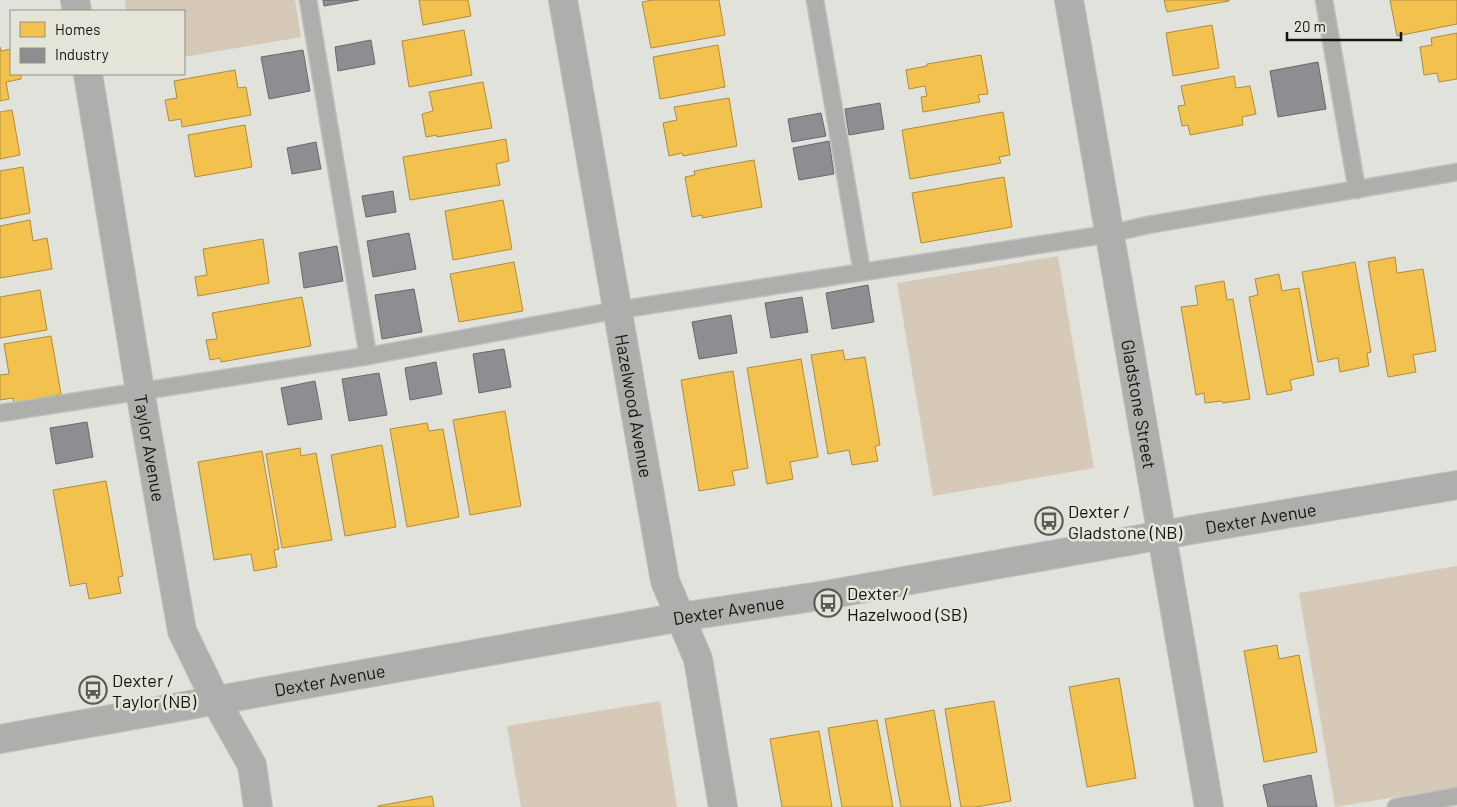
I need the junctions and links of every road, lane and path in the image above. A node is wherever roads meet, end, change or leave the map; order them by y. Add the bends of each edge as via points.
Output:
1 (308, 0) edge
2 (563, 0) edge
3 (815, 0) edge
4 (1069, 0) edge
5 (1324, 0) edge
6 (88, 75) edge
7 (1457, 172) edge
8 (1357, 190) junction
9 (1109, 234) junction
10 (862, 272) junction
11 (618, 310) junction
12 (368, 356) junction
13 (140, 391) junction
14 (0, 412) edge
15 (1457, 485) edge
16 (1161, 535) junction
17 (681, 618) junction
18 (216, 701) junction
19 (0, 739) edge
20 (1457, 796) edge
21 (258, 807) edge
22 (723, 807) edge
23 (1209, 807) edge
24 (1396, 807) edge

1 - 12 lane
2 - 11 street, Hazelwood Avenue
3 - 10 lane
4 - 9 street, Gladstone Street
5 - 8 lane
6 - 13 street, Taylor Avenue
7 - 8 lane
8 - 9 lane
9 - 10 lane
9 - 16 street, Gladstone Street
10 - 11 lane
11 - 12 lane
11 - 17 street, Hazelwood Avenue via 665,581
12 - 13 lane
13 - 14 lane
13 - 18 street, Taylor Avenue via 182,631
15 - 16 street, Dexter Avenue
16 - 17 street, Dexter Avenue
16 - 23 street, Gladstone Street
17 - 18 street, Dexter Avenue
17 - 22 street, Hazelwood Avenue via 698,659
18 - 19 street, Dexter Avenue
18 - 21 street, Taylor Avenue via 252,765
20 - 24 lane

